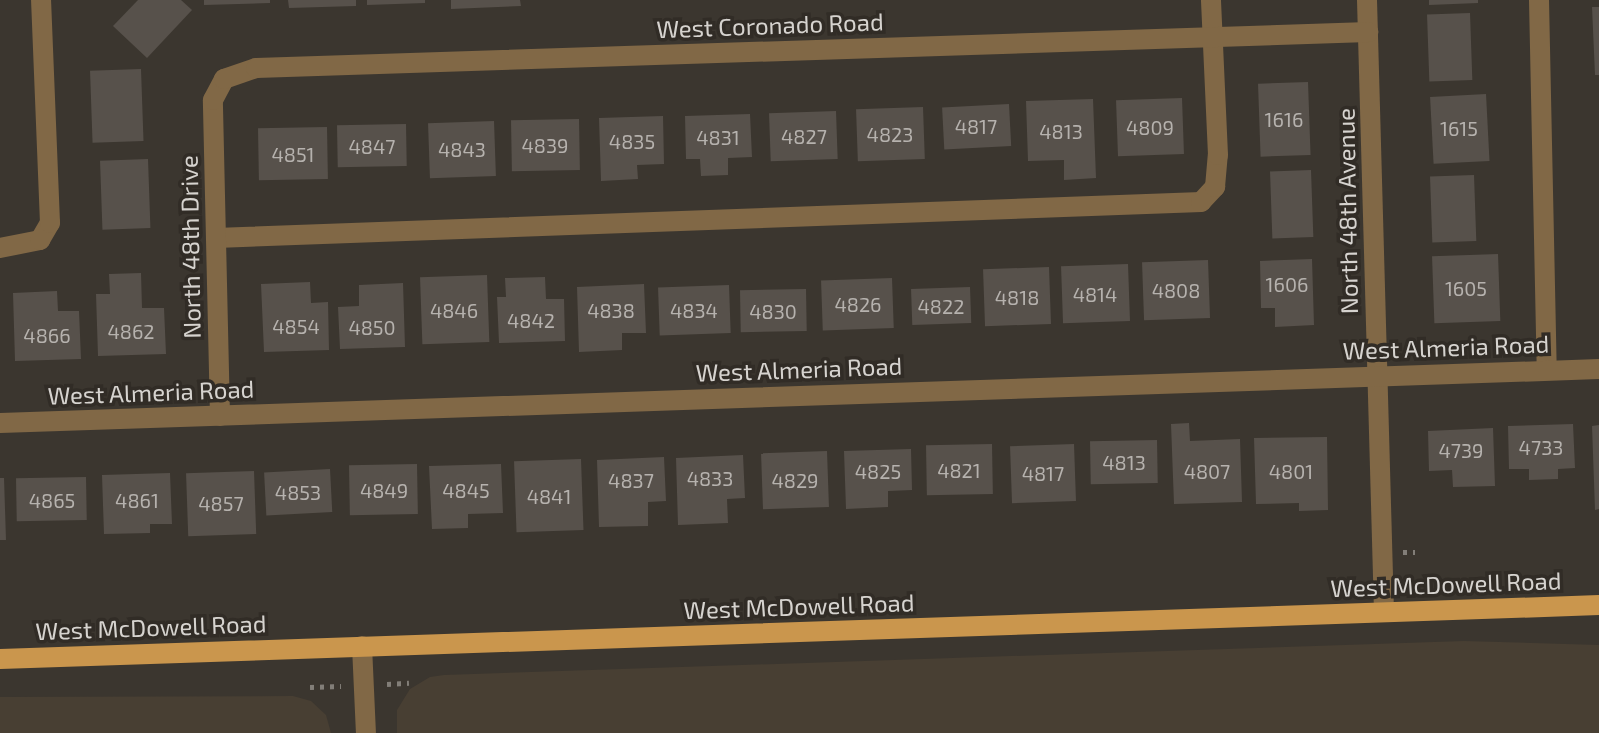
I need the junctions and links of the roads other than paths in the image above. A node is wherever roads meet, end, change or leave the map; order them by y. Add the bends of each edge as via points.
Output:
1 (41, 0) edge
2 (1211, 0) edge
3 (1367, 0) edge
4 (1539, 0) edge
5 (1368, 32) junction
6 (1212, 37) junction
7 (224, 79) joint
8 (216, 238) junction
9 (0, 248) edge
10 (1599, 369) edge
11 (1547, 370) junction
12 (1377, 375) junction
13 (220, 416) junction
14 (0, 423) edge
15 (1599, 605) edge
16 (1384, 612) junction
17 (362, 646) junction
18 (0, 659) edge
19 (366, 733) edge

1 - 9 street via 50,223 40,240
2 - 6 street
3 - 5 street, North 48th Avenue
4 - 11 street
5 - 6 street, West Coronado Road
5 - 12 street, North 48th Avenue
6 - 7 street, West Coronado Road via 256,68
6 - 8 street via 1218,155 1215,187 1201,202
7 - 8 street, North 48th Drive via 213,100
8 - 13 street, North 48th Drive
10 - 11 street, West Almeria Road
11 - 12 street, West Almeria Road
12 - 13 street, West Almeria Road
12 - 16 street, North 48th Avenue
13 - 14 street, West Almeria Road
15 - 16 main road, West McDowell Road
16 - 17 main road, West McDowell Road
17 - 18 main road, West McDowell Road
17 - 19 street

